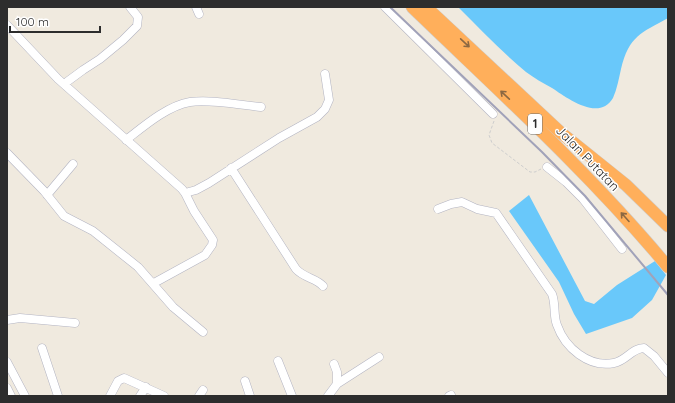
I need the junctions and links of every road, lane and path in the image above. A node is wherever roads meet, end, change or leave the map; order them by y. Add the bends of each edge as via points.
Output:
1 (130, 7) edge
2 (385, 7) edge
3 (412, 7) edge
4 (430, 10) edge
5 (7, 25) edge
6 (444, 38) junction
7 (324, 74) dead end
8 (64, 84) junction
9 (524, 97) junction
10 (261, 107) dead end
11 (524, 113) junction
12 (493, 114) joint
13 (126, 140) junction
14 (7, 153) edge
15 (73, 164) dead end
16 (231, 168) junction
17 (547, 168) joint
18 (185, 193) junction
19 (47, 195) junction
20 (438, 209) dead end
21 (668, 226) edge
22 (622, 249) dead end
23 (668, 267) edge
24 (154, 283) junction
25 (323, 286) dead end
26 (7, 320) edge
27 (75, 323) dead end
28 (203, 332) dead end
29 (42, 348) dead end
30 (379, 357) dead end
31 (278, 361) dead end
32 (334, 364) dead end
33 (8, 365) edge
34 (667, 369) edge
35 (245, 381) dead end
36 (337, 384) junction
37 (146, 387) junction
38 (7, 388) edge
39 (11, 396) edge
40 (25, 396) edge
41 (58, 396) edge
42 (110, 396) edge
43 (140, 396) edge
44 (164, 396) edge
45 (250, 396) edge
46 (292, 396) edge
47 (328, 396) edge

1 - 8 street via 138,17 137,26 100,59
2 - 12 street
3 - 6 highway, Jalan Putatan / 1
4 - 6 highway via 444,32
4 -> 9 highway, Jalan Putatan / 1
5 - 8 street
11 -> 6 highway, Jalan Putatan / 1
7 - 16 street via 329,100 321,114
8 - 13 street
9 - 11 highway via 521,106
9 - 21 highway, Jalan Putatan / 1 via 560,132 626,185
10 - 13 street via 190,102 160,114
23 -> 11 highway, Jalan Putatan / 1 via 596,186
12 - 17 path via 494,123 489,135 492,143 530,172
13 - 18 street
14 - 19 street
15 - 19 street
16 - 18 street via 209,183
16 - 25 street via 296,269
17 - 22 street via 583,199
18 - 24 street via 213,240 212,245 205,255
19 - 24 street via 64,216 93,231 114,246
20 - 34 street via 462,202 492,212 499,217 552,294 557,326 582,358 599,363 615,363 644,348
24 - 28 street via 173,307
26 - 27 street via 20,318
29 - 41 street
30 - 36 street
31 - 46 street
32 - 36 street
33 - 40 street
35 - 45 street
36 - 47 street
37 - 42 street via 124,378 118,381
37 - 43 street
37 - 44 street
38 - 39 street

